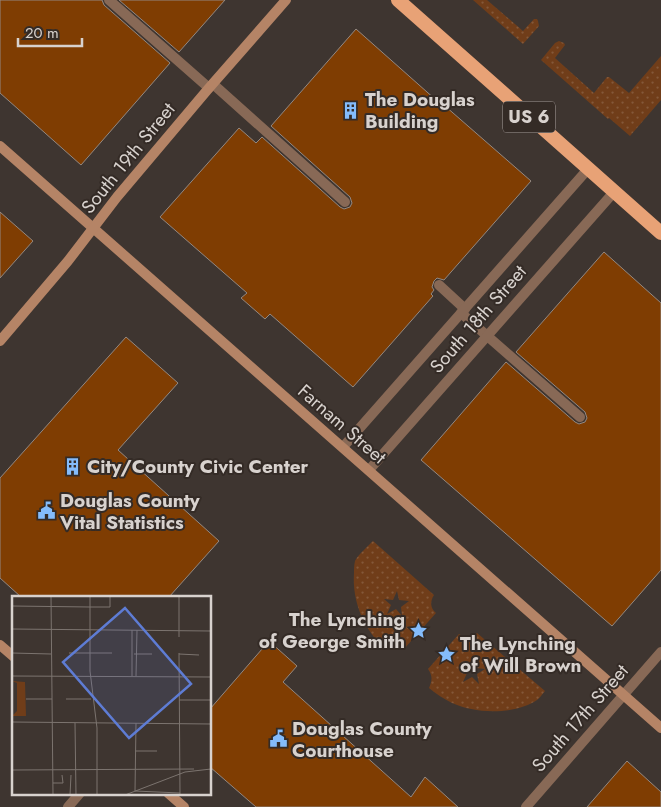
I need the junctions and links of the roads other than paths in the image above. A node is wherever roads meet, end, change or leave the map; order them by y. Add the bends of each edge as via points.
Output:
1 (109, 0) edge
2 (286, 0) edge
3 (398, 0) edge
4 (211, 86) junction
5 (0, 146) edge
6 (588, 169) junction
7 (614, 192) junction
8 (345, 202) dead end
9 (93, 228) junction
10 (661, 233) edge
11 (439, 286) dead end
12 (463, 311) junction
13 (488, 336) junction
14 (0, 341) edge
15 (580, 417) dead end
16 (343, 448) junction
17 (369, 470) junction
18 (0, 645) edge
19 (661, 652) edge
20 (12, 655) edge
21 (623, 695) junction
22 (661, 728) edge
23 (79, 794) edge
24 (169, 794) edge
25 (68, 807) edge
26 (184, 807) edge
27 (526, 807) edge

1 - 4 street
2 - 4 main road, South 19th Street
3 - 6 highway, US 6
4 - 8 street
4 - 9 main road, South 19th Street
5 - 9 main road, Farnam Street
6 - 7 highway, US 6
6 - 12 street, South 18th Street
7 - 10 highway, US 6
7 - 13 street, South 18th Street
9 - 14 main road, South 19th Street
9 - 16 main road, Farnam Street
11 - 12 street
12 - 13 street
12 - 16 street, South 18th Street
13 - 15 street
13 - 17 street, South 18th Street
16 - 17 main road, Farnam Street
17 - 21 main road, Farnam Street
18 - 20 main road
19 - 21 street, South 17th Street
21 - 22 main road, Farnam Street
21 - 27 street, South 17th Street
23 - 25 street
24 - 26 main road

